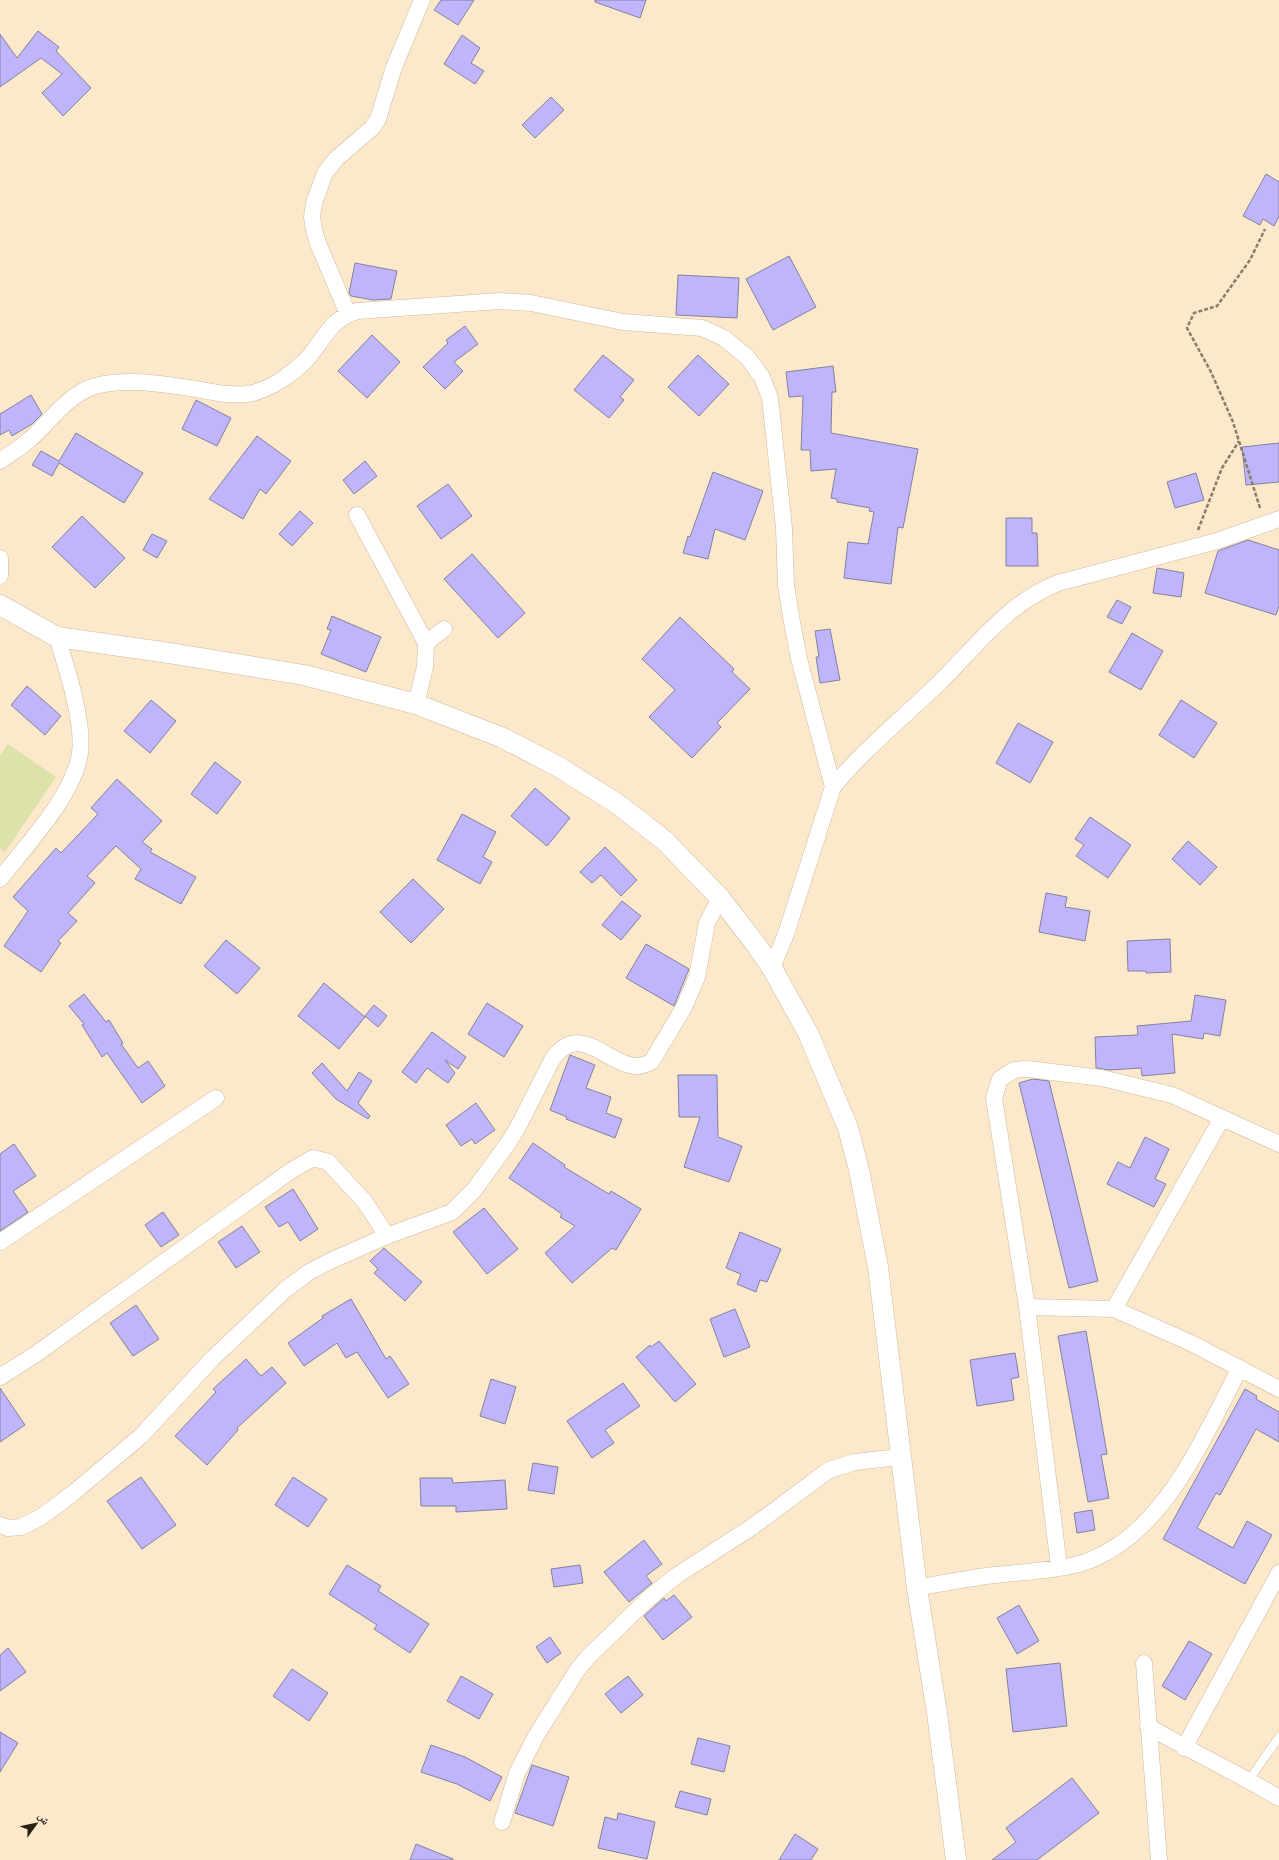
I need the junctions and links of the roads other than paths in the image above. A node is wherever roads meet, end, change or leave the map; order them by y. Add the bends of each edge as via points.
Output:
1 (422, 0) edge
2 (348, 314) junction
3 (0, 461) edge
4 (357, 515) dead end
5 (1272, 521) edge
6 (0, 558) edge
7 (0, 576) edge
8 (0, 604) edge
9 (444, 629) dead end
10 (56, 637) junction
11 (426, 643) junction
12 (416, 704) junction
13 (833, 787) junction
14 (0, 879) edge
15 (720, 898) junction
16 (772, 968) junction
17 (216, 1098) dead end
18 (1222, 1118) junction
19 (1279, 1144) edge
20 (387, 1236) junction
21 (0, 1242) edge
22 (1027, 1307) junction
23 (1114, 1309) junction
24 (1240, 1368) junction
25 (0, 1378) edge
26 (1279, 1389) edge
27 (900, 1457) junction
28 (0, 1525) edge
29 (1059, 1567) junction
30 (1279, 1573) edge
31 (917, 1588) junction
32 (1144, 1663) dead end
33 (1148, 1726) junction
34 (1279, 1737) edge
35 (1184, 1748) junction
36 (1249, 1780) junction
37 (1279, 1798) edge
38 (502, 1822) dead end
39 (956, 1860) edge
40 (1159, 1860) edge

1 - 2 street via 394,67 378,119 372,128 325,173 314,203 312,217 316,235
2 - 3 street via 337,320 306,360 286,377 271,385 252,393 232,394 176,386 119,382 97,385 71,398 30,440
2 - 13 street via 357,311 465,303 531,303 623,322 702,328 724,338 747,358 762,377 770,398 784,528 786,585 799,658
4 - 11 street
5 - 13 street via 1190,549 1058,583 1042,590 999,622 853,764
6 - 7 street
8 - 10 street
9 - 11 street
10 - 12 street via 161,651 304,675
10 - 14 street via 66,664 77,716 81,739 80,755 71,780 55,809
11 - 12 street via 425,667
12 - 15 street via 503,738 566,771 619,805 665,841
13 - 16 street via 786,934
15 - 16 street
15 - 20 street via 707,923 697,977 686,1003 652,1061 646,1065 630,1066 605,1052 580,1043 565,1045 558,1050 552,1060 512,1136 464,1202 439,1218
16 - 27 street via 808,1033 848,1128 859,1170 878,1267
17 - 21 street
18 - 19 street
18 - 22 street via 1172,1095 1102,1078 1028,1069 1014,1070 1000,1079 994,1098
18 - 23 street
20 - 25 street via 365,1202 328,1162 313,1158 292,1170
20 - 28 street via 309,1272 285,1290 213,1358 141,1436 72,1494 21,1527 8,1528
22 - 23 street
22 - 29 street
23 - 24 street
24 - 26 street
24 - 29 street via 1196,1450 1170,1494 1155,1513 1142,1527 1110,1549 1078,1564
27 - 31 street
27 - 38 street via 855,1462 829,1470 752,1527 676,1576 649,1598 587,1658 576,1672 536,1736 517,1773
29 - 31 street
30 - 35 street
31 - 39 street via 937,1713
32 - 33 street
33 - 35 street
33 - 40 street
34 - 36 lane
35 - 36 street
36 - 37 street

